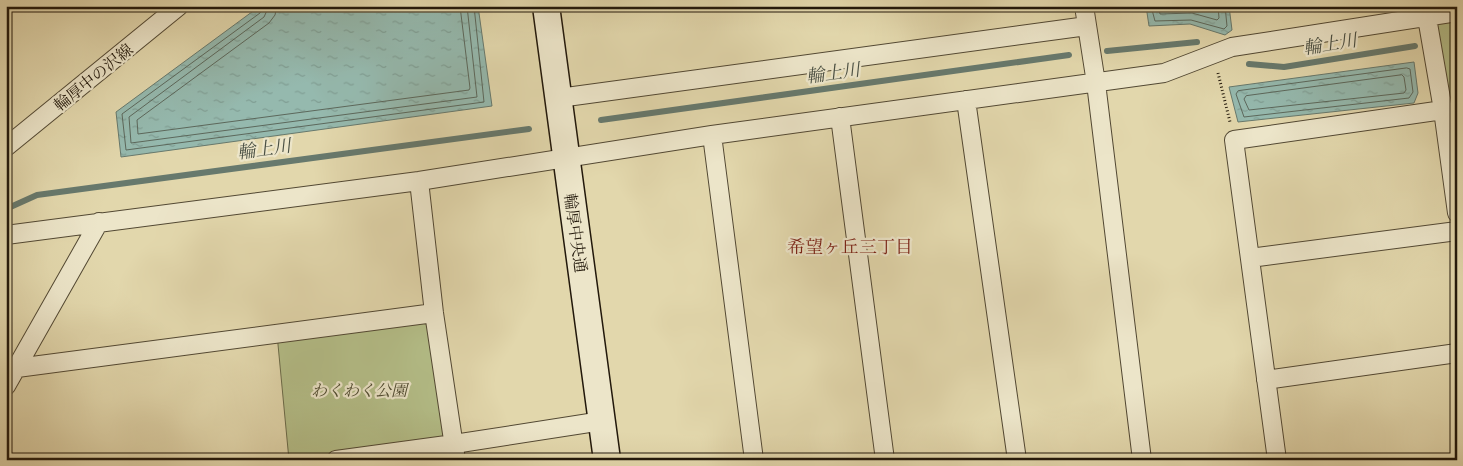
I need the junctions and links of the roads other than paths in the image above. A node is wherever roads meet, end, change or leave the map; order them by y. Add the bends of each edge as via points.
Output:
1 (179, 6) edge
2 (546, 6) edge
3 (1084, 6) edge
4 (1426, 11) edge
5 (1457, 12) edge
6 (1087, 26) junction
7 (1096, 83) junction
8 (559, 98) junction
9 (966, 100) junction
10 (1443, 110) junction
11 (840, 117) junction
12 (712, 135) junction
13 (6, 148) edge
14 (566, 158) junction
15 (419, 181) junction
16 (1457, 213) edge
17 (99, 222) junction
18 (1457, 231) edge
19 (6, 235) edge
20 (1250, 258) junction
21 (434, 313) junction
22 (1457, 353) edge
23 (17, 368) junction
24 (1266, 380) junction
25 (6, 386) edge
26 (602, 421) junction
27 (455, 452) edge
28 (336, 460) edge
29 (607, 460) edge
30 (754, 460) edge
31 (885, 460) edge
32 (1017, 460) edge
33 (1142, 460) edge
34 (1277, 460) edge

1 - 13 street, 輪厚中の沢線
2 - 8 street, 輪厚中央通
3 - 6 street
4 - 5 street
4 - 7 street via 1232,47 1164,73
4 - 10 street
6 - 7 street
6 - 8 street
7 - 9 street
7 - 33 street
8 - 14 street, 輪厚中央通
9 - 11 street
9 - 32 street
10 - 16 street
10 - 20 street via 1234,140
11 - 12 street
11 - 31 street
12 - 14 street
12 - 30 street
14 - 15 street
14 - 26 street, 輪厚中央通
15 - 17 street
15 - 21 street
17 - 19 street
17 - 23 street
18 - 20 street
20 - 24 street
21 - 23 street
21 - 27 street
22 - 24 street
23 - 25 street
24 - 34 street
26 - 27 street
26 - 29 street, 輪厚中央通
27 - 28 street

